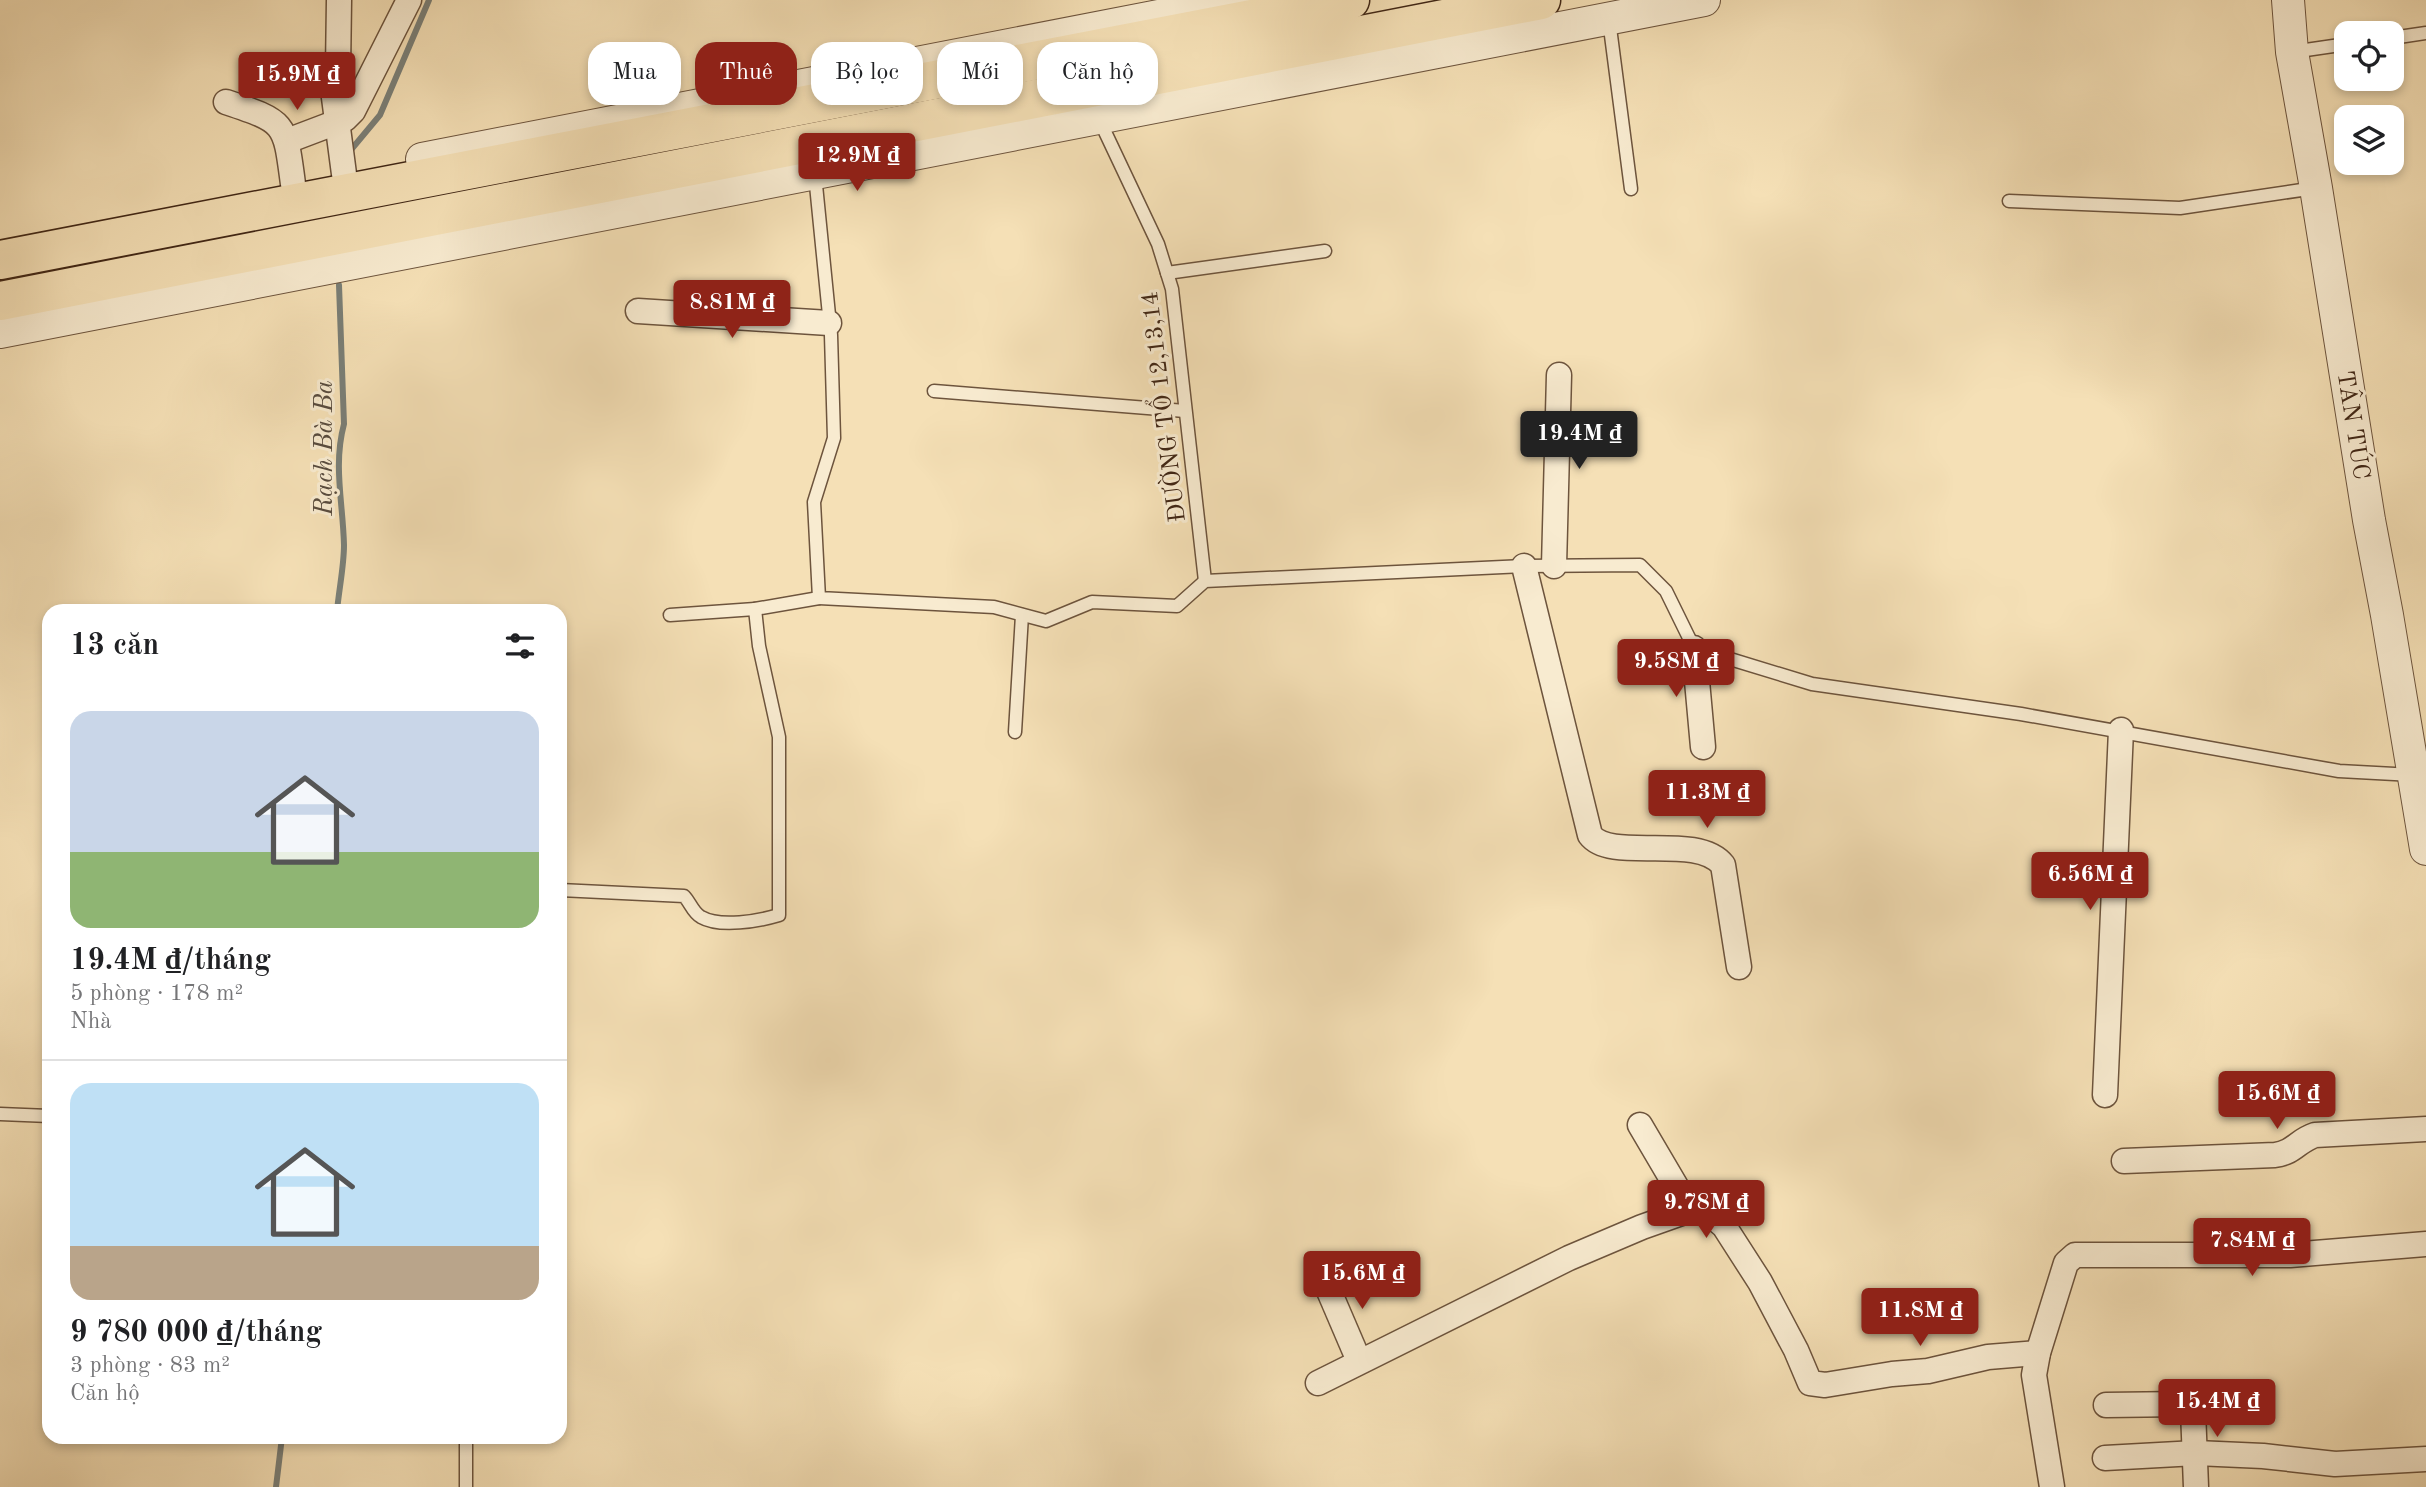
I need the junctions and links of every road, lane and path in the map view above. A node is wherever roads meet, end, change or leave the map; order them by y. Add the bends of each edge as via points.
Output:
1 (339, 0) edge
2 (409, 0) edge
3 (1241, 0) edge
4 (1350, 0) edge
5 (1541, 0) edge
6 (1704, 0) edge
7 (2288, 0) edge
8 (1609, 20) junction
9 (2426, 33) edge
10 (2404, 36) edge
11 (2334, 46) edge
12 (2292, 52) junction
13 (226, 102) dead end
14 (1098, 117) junction
15 (336, 122) junction
16 (287, 141) junction
17 (344, 174) junction
18 (815, 175) junction
19 (293, 184) junction
20 (2316, 188) junction
21 (1630, 189) dead end
22 (2009, 201) dead end
23 (0, 241) edge
24 (1325, 251) dead end
25 (0, 260) edge
26 (1167, 273) junction
27 (0, 301) edge
28 (638, 310) dead end
29 (829, 323) junction
30 (0, 332) edge
31 (1559, 375) dead end
32 (934, 391) dead end
33 (1185, 411) junction
34 (1524, 566) junction
35 (1554, 566) junction
36 (1205, 581) junction
37 (819, 598) junction
38 (755, 609) junction
39 (670, 615) dead end
40 (1022, 615) junction
41 (1694, 648) junction
42 (2121, 730) junction
43 (1015, 732) dead end
44 (1703, 747) dead end
45 (2421, 776) edge
46 (2426, 849) edge
47 (567, 890) edge
48 (1740, 967) dead end
49 (2105, 1095) dead end
50 (0, 1114) edge
51 (42, 1116) edge
52 (1640, 1125) dead end
53 (2426, 1129) edge
54 (2124, 1161) dead end
55 (1690, 1210) junction
56 (2426, 1244) edge
57 (1323, 1277) dead end
58 (2038, 1353) junction
59 (1359, 1362) junction
60 (1318, 1383) dead end
61 (2106, 1405) dead end
62 (466, 1444) edge
63 (2196, 1453) junction
64 (2105, 1458) dead end
65 (2426, 1459) edge
66 (466, 1487) edge
67 (2052, 1487) edge
68 (2196, 1487) edge

1 - 15 street via 338,70 333,90
2 - 15 street via 352,111
3 - 17 street
4 - 25 highway
5 - 27 highway
6 - 8 street
7 - 12 street, TÂN TÚC
8 - 14 street
8 - 21 lane
9 - 10 lane
11 - 12 lane
12 - 20 street, TÂN TÚC
13 - 16 street via 263,114 281,128
14 - 18 street
14 - 26 lane, ĐƯỜNG TỔ 12,13,14
15 - 16 street
15 - 17 street
16 - 19 street
17 - 19 street
18 - 29 lane
18 - 30 street
19 - 23 street
20 - 22 lane via 2180,208
20 - 45 street, TÂN TÚC via 2369,520
24 - 26 lane
26 - 33 lane, ĐƯỜNG TỔ 12,13,14
28 - 29 street
29 - 37 lane via 834,438 814,502
31 - 35 street
32 - 33 lane
33 - 36 lane, ĐƯỜNG TỔ 12,13,14
34 - 35 lane
34 - 36 lane
34 - 48 street via 1590,835 1595,842 1611,846 1699,851 1719,860
35 - 41 lane via 1640,565 1666,591
36 - 40 lane via 1177,606 1092,602 1046,621
37 - 38 lane
37 - 40 lane via 994,607
38 - 39 lane
38 - 47 lane via 779,737 779,915 734,923 703,919 684,896
40 - 43 lane
41 - 42 lane via 1812,684
41 - 44 street
42 - 45 lane via 2339,771
42 - 49 street
45 - 46 street, TÂN TÚC
50 - 51 lane
52 - 55 street
53 - 54 street via 2315,1135 2288,1153 2275,1155
55 - 58 street via 1711,1215 1724,1226 1760,1282 1813,1385
55 - 59 street via 1600,1244
56 - 58 street via 2290,1255 2075,1255 2066,1263
57 - 59 street
58 - 67 street via 2034,1375
59 - 60 street
61 - 63 street via 2190,1406
62 - 66 lane
63 - 64 street
63 - 65 street via 2335,1464
63 - 68 street

